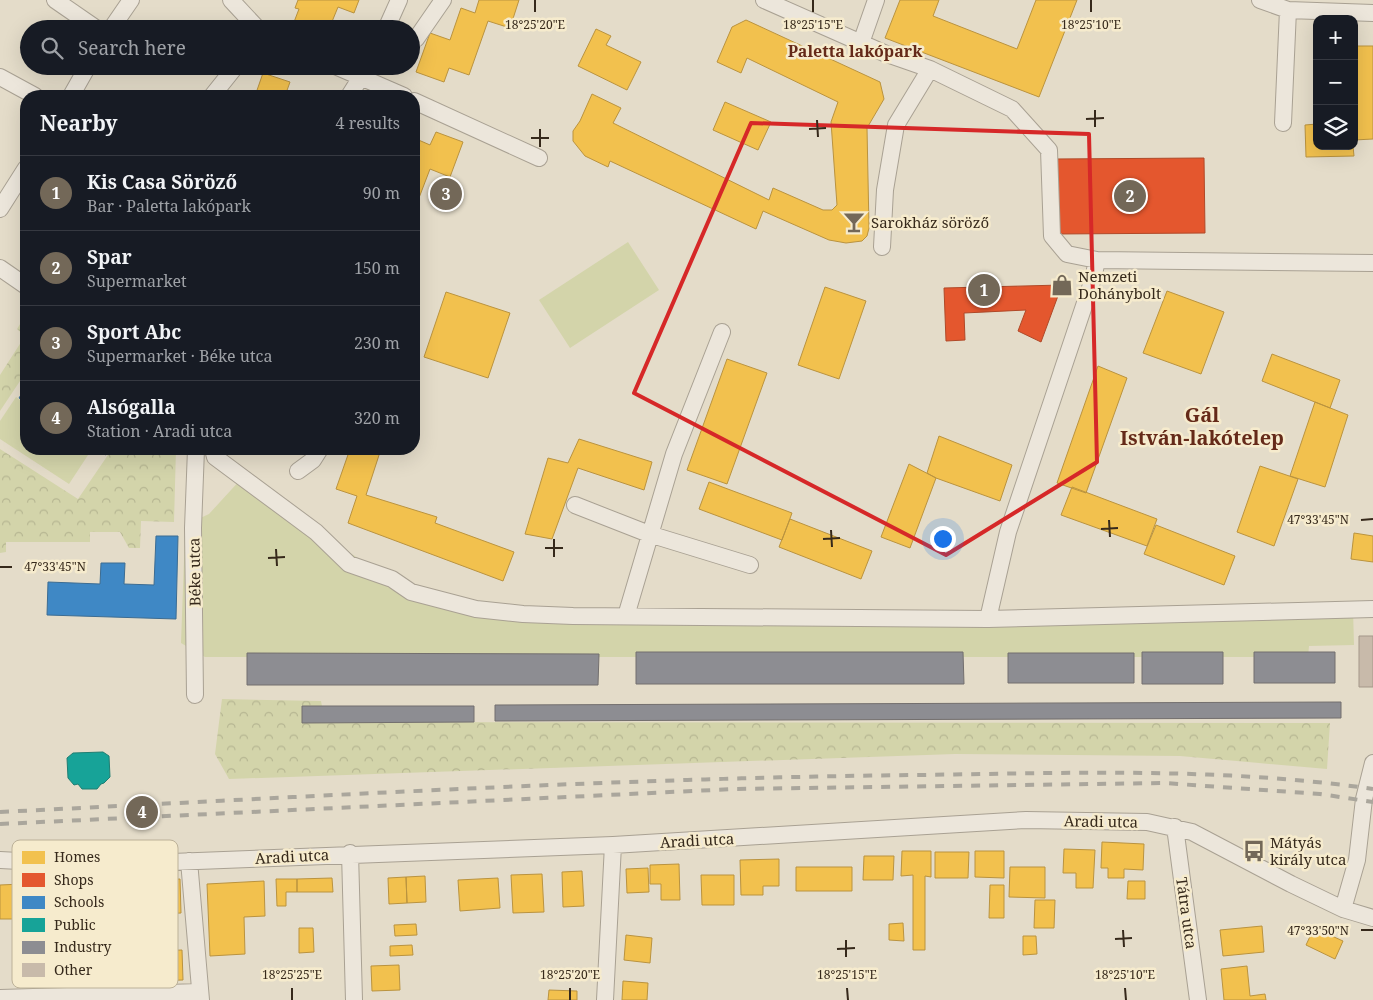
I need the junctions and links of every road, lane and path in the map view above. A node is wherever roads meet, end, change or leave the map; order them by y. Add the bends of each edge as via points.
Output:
1 (54, 0) edge
2 (131, 0) edge
3 (232, 0) edge
4 (399, 0) edge
5 (443, 0) edge
6 (764, 0) edge
7 (876, 0) edge
8 (1260, 0) edge
9 (1288, 10) junction
10 (1373, 13) edge
11 (84, 20) edge
12 (117, 20) edge
13 (250, 20) edge
14 (390, 20) edge
15 (420, 33) edge
16 (861, 43) junction
17 (930, 69) junction
18 (83, 75) edge
19 (229, 75) edge
20 (363, 75) edge
21 (370, 75) edge
22 (0, 77) edge
23 (23, 90) edge
24 (74, 90) edge
25 (217, 90) edge
26 (353, 90) edge
27 (394, 90) edge
28 (420, 104) edge
29 (1283, 123) dead end
30 (539, 158) dead end
31 (20, 177) edge
32 (0, 209) edge
33 (882, 247) dead end
34 (1097, 260) junction
35 (1373, 263) edge
36 (0, 268) edge
37 (20, 282) edge
38 (722, 332) dead end
39 (196, 455) edge
40 (214, 455) edge
41 (316, 455) edge
42 (298, 471) dead end
43 (575, 505) dead end
44 (649, 534) junction
45 (750, 565) dead end
46 (1373, 609) edge
47 (626, 616) junction
48 (988, 619) junction
49 (195, 695) dead end
50 (1373, 763) edge
51 (1175, 827) junction
52 (613, 844) junction
53 (350, 853) junction
54 (178, 861) edge
55 (189, 861) junction
56 (1343, 909) junction
57 (1373, 918) edge
58 (200, 996) edge
59 (0, 998) edge
60 (354, 1000) edge
61 (605, 1000) edge
62 (1198, 1000) edge

1 - 11 street
2 - 12 street
3 - 13 street
4 - 14 street
5 - 15 street
6 - 16 street
7 - 16 street
8 - 9 street
9 - 10 street
9 - 29 street
16 - 17 street
17 - 33 street via 896,125 885,190
17 - 34 street via 1012,109 1049,150 1052,236 1066,254
18 - 24 street
19 - 25 street
20 - 26 street
21 - 27 street
22 - 23 street
28 - 30 street
31 - 32 street
34 - 35 street
34 - 48 street via 1094,280 1008,532
36 - 37 street
38 - 44 street via 674,454
39 - 49 street, Béke utca via 193,528
40 - 47 street via 316,532 349,564 392,579 411,592 476,609 523,614
41 - 42 street
43 - 44 street
44 - 45 street
44 - 47 street
46 - 48 street
47 - 48 street
50 - 56 street via 1364,799 1357,860
51 - 52 street, Aradi utca via 1147,822 1026,820
51 - 56 street, Aradi utca via 1218,844
51 - 62 street, Tátra utca
52 - 53 street, Aradi utca
52 - 61 street
53 - 55 street, Aradi utca
53 - 60 street
54 - 55 street, Aradi utca
55 - 58 street
56 - 57 street, Aradi utca
58 - 59 street

